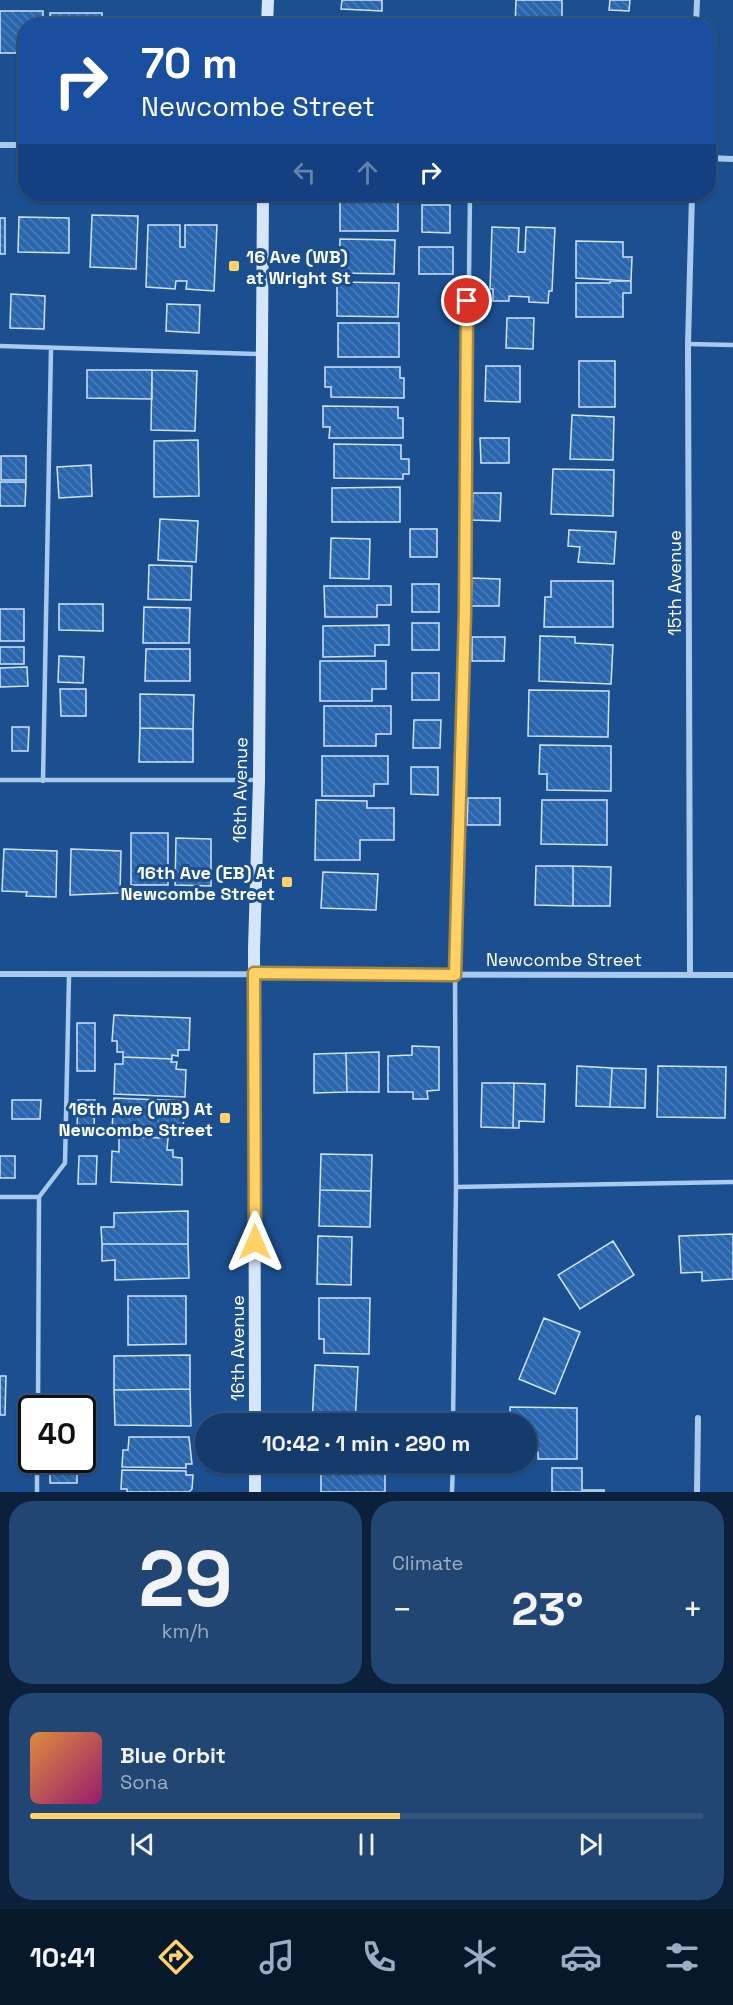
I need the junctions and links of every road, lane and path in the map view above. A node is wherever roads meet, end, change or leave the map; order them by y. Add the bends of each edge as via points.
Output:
1 (268, 0) edge
2 (697, 0) edge
3 (267, 18) edge
4 (696, 18) edge
5 (0, 145) edge
6 (18, 145) edge
7 (716, 158) edge
8 (733, 159) edge
9 (263, 201) edge
10 (470, 201) edge
11 (692, 201) edge
12 (688, 344) junction
13 (733, 345) edge
14 (0, 346) edge
15 (51, 348) junction
16 (262, 354) junction
17 (0, 780) edge
18 (43, 780) junction
19 (259, 780) junction
20 (254, 973) junction
21 (690, 973) junction
22 (0, 974) edge
23 (455, 975) junction
24 (733, 975) edge
25 (69, 976) junction
26 (733, 1182) edge
27 (456, 1187) junction
28 (0, 1197) edge
29 (39, 1197) junction
30 (38, 1395) edge
31 (255, 1413) edge
32 (453, 1413) edge
33 (698, 1418) dead end
34 (37, 1473) edge
35 (255, 1473) edge
36 (453, 1473) edge
37 (37, 1492) edge
38 (255, 1492) edge
39 (452, 1492) edge
40 (697, 1492) edge

1 - 3 street
2 - 4 street
5 - 6 street
7 - 8 street
9 - 16 street, 16th Avenue
10 - 23 lane via 465,612
11 - 12 street, 15th Avenue
12 - 13 lane
12 - 21 street, 15th Avenue
14 - 15 lane
15 - 16 lane
15 - 18 lane
16 - 19 street, 16th Avenue
17 - 18 lane
18 - 19 lane
19 - 20 street, 16th Avenue
20 - 23 street, Newcombe Street
20 - 25 street, Newcombe Street
20 - 31 street, 16th Avenue
21 - 23 street, Newcombe Street
21 - 24 street, Newcombe Street
22 - 25 street, Newcombe Street
23 - 27 lane
25 - 29 lane via 65,1163
26 - 27 lane
27 - 32 lane
28 - 29 lane
29 - 30 lane
33 - 40 street
34 - 37 lane
35 - 38 street
36 - 39 lane

